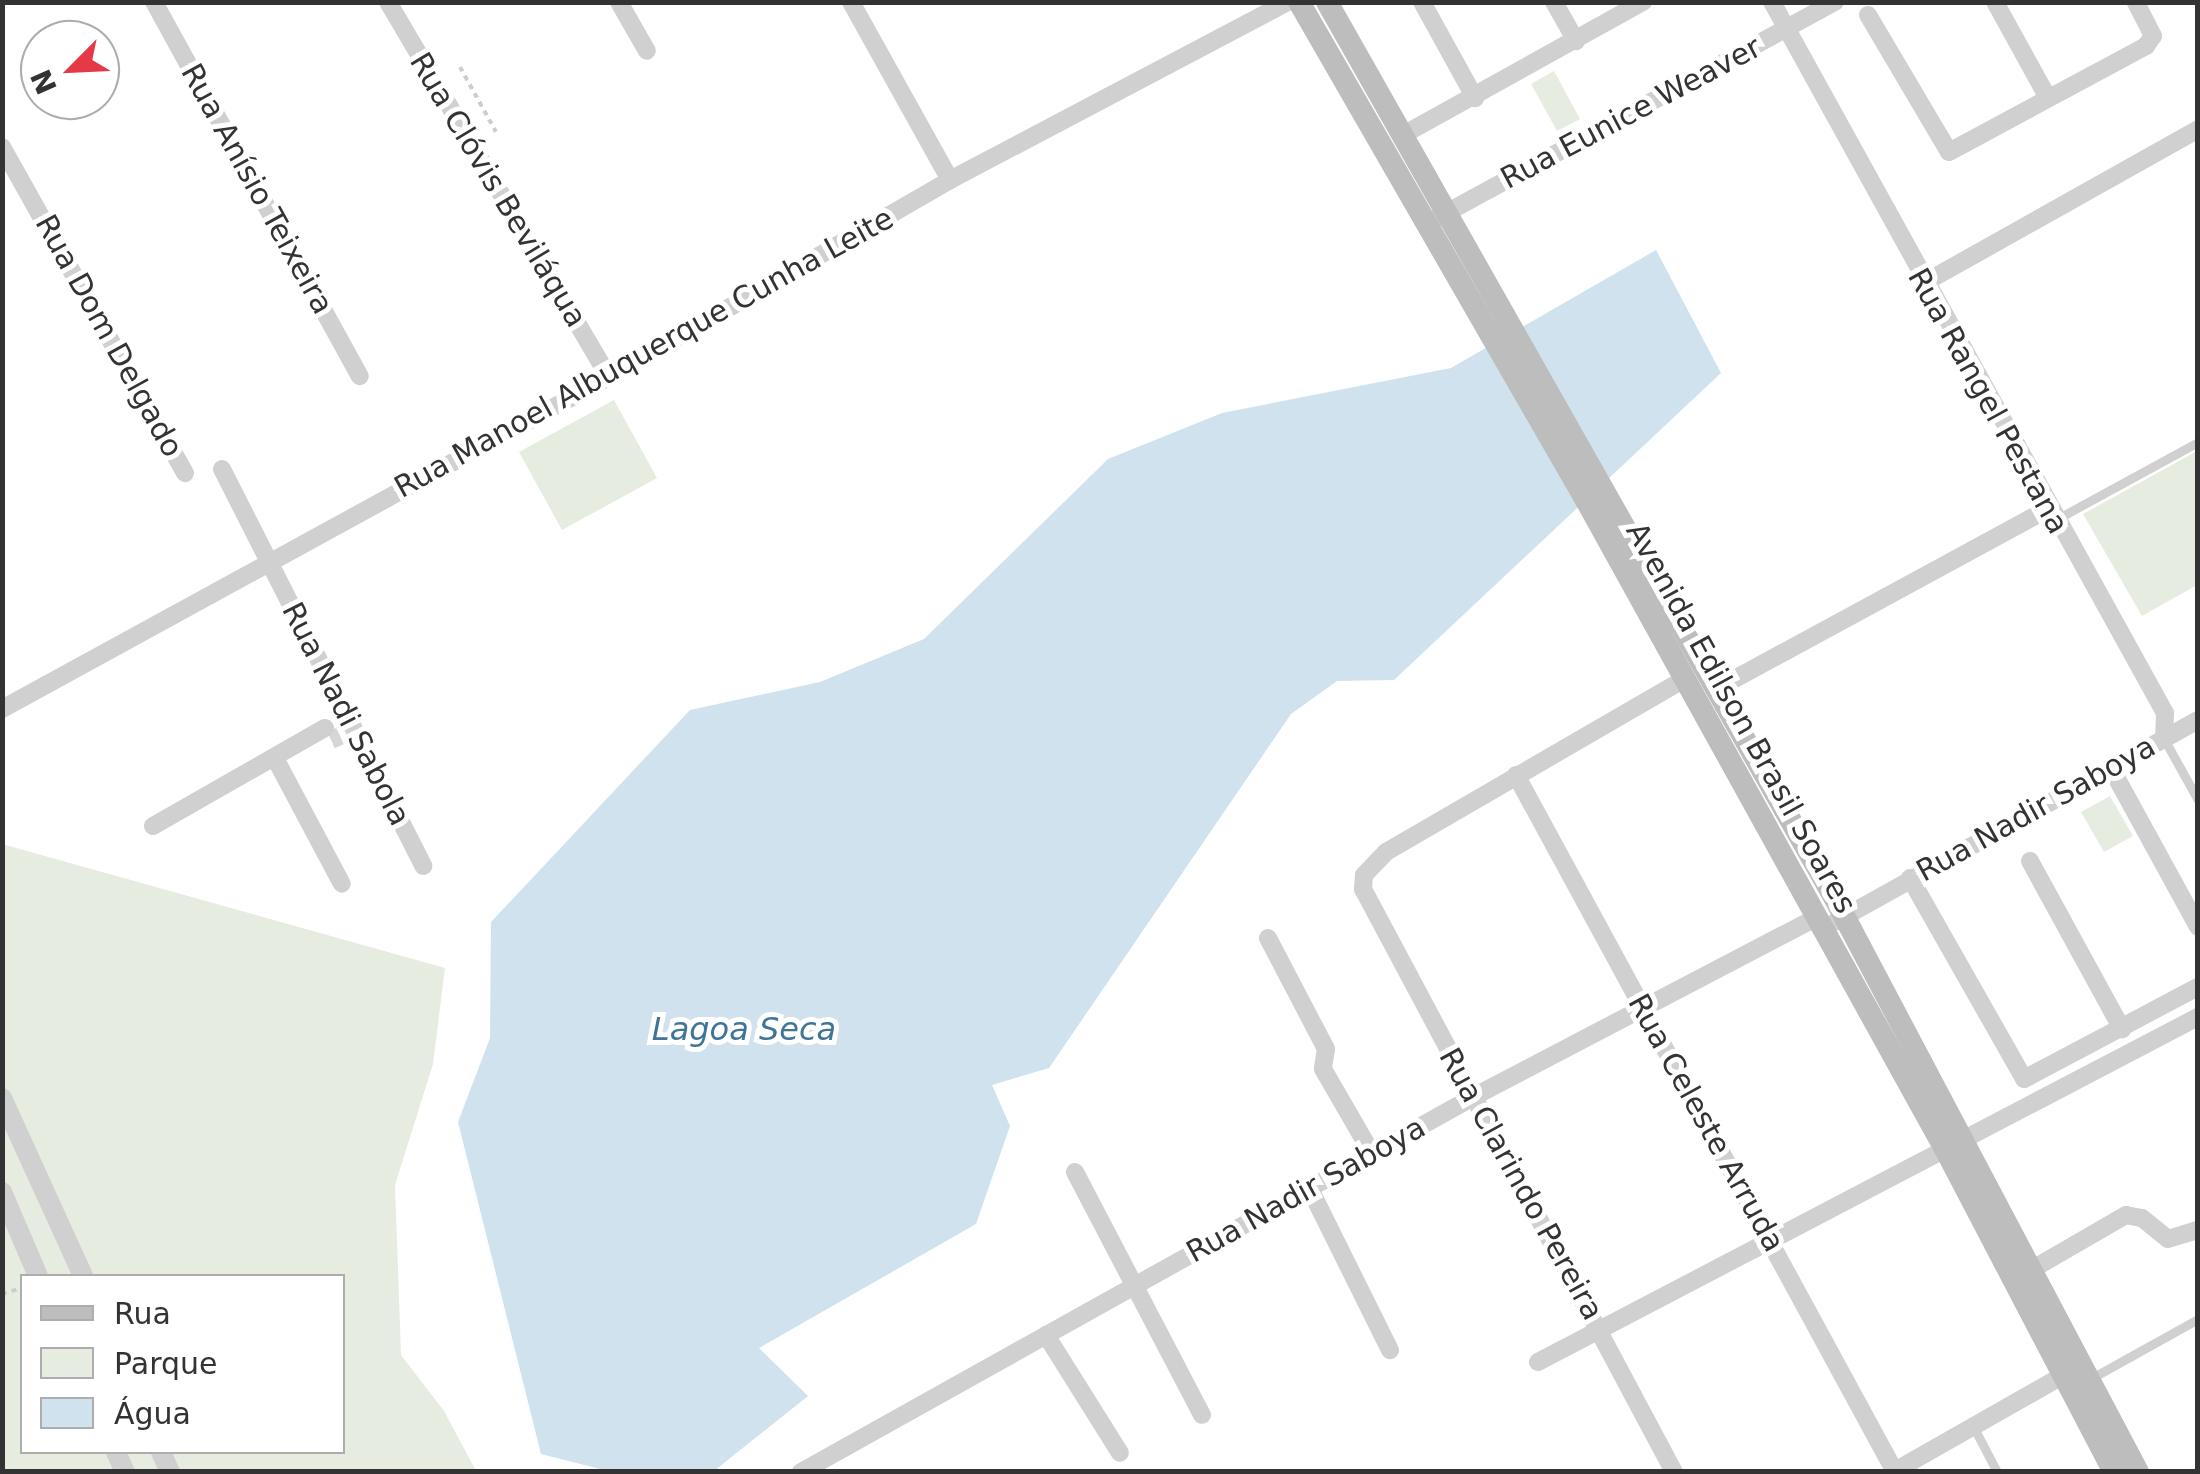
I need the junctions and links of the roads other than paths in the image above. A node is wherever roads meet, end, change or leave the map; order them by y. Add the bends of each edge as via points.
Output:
1 (154, 2) edge
2 (388, 2) edge
3 (619, 2) edge
4 (851, 2) edge
5 (1287, 2) edge
6 (1299, 2) edge
7 (1327, 2) edge
8 (1422, 2) edge
9 (1554, 2) edge
10 (1643, 2) edge
11 (1772, 2) edge
12 (1835, 2) edge
13 (1995, 2) edge
14 (2136, 2) edge
15 (1868, 15) dead end
16 (1786, 29) junction
17 (1576, 41) junction
18 (646, 51) dead end
19 (1475, 98) junction
20 (2048, 98) junction
21 (1388, 128) junction
22 (2198, 130) edge
23 (2, 147) edge
24 (950, 180) junction
25 (1436, 218) junction
26 (1924, 283) junction
27 (360, 376) dead end
28 (609, 377) junction
29 (2198, 442) edge
30 (222, 469) dead end
31 (186, 473) dead end
32 (1595, 494) junction
33 (2050, 515) junction
34 (270, 562) junction
35 (1685, 679) junction
36 (1718, 688) junction
37 (2, 709) edge
38 (2198, 720) edge
39 (335, 730) junction
40 (2164, 739) junction
41 (276, 760) junction
42 (2111, 768) junction
43 (1516, 775) junction
44 (2198, 800) edge
45 (153, 826) dead end
46 (2030, 861) dead end
47 (423, 866) dead end
48 (1910, 878) junction
49 (342, 884) dead end
50 (1845, 917) junction
51 (1819, 923) junction
52 (2198, 927) edge
53 (1268, 938) dead end
54 (2198, 987) edge
55 (1642, 1006) junction
56 (2198, 1017) edge
57 (2122, 1030) junction
58 (1473, 1097) junction
59 (2, 1098) edge
60 (1952, 1143) junction
61 (1372, 1154) junction
62 (1075, 1172) dead end
63 (1310, 1189) junction
64 (3, 1192) edge
65 (2198, 1230) edge
66 (1770, 1238) junction
67 (2029, 1271) junction
68 (37, 1274) edge
69 (82, 1274) edge
70 (1138, 1283) junction
71 (2198, 1318) edge
72 (1600, 1328) junction
73 (1046, 1335) junction
74 (1390, 1350) dead end
75 (1538, 1362) dead end
76 (2062, 1376) junction
77 (2088, 1380) junction
78 (1202, 1415) dead end
79 (1973, 1426) junction
80 (1120, 1453) dead end
81 (1894, 1471) edge
82 (801, 1472) edge
83 (1674, 1472) edge
84 (1997, 1472) edge
85 (2114, 1472) edge
86 (2138, 1472) edge

1 - 27 street, Rua Anísio Teixeira
2 - 28 street, Rua Clóvis Beviláqua
3 - 18 street
4 - 24 street
5 - 24 street, Rua Manoel Albuquerque Cunha Leite
6 - 21 main road, Avenida Edilson Brasil Soares
7 - 21 main road, Avenida Edilson Brasil Soares
8 - 19 street
9 - 17 street
10 - 17 street
11 - 16 street, Rua Rangel Pestana
12 - 16 street, Rua Eunice Weaver
13 - 20 street
14 - 20 street via 2152,40
15 - 20 street via 1948,152
16 - 25 street, Rua Eunice Weaver
16 - 26 street, Rua Rangel Pestana
17 - 19 street
19 - 21 street
21 - 25 main road, Avenida Edilson Brasil Soares
22 - 26 street
23 - 31 street, Rua Dom Delgado
24 - 28 street, Rua Manoel Albuquerque Cunha Leite
25 - 32 main road, Avenida Edilson Brasil Soares
26 - 33 street, Rua Rangel Pestana
28 - 34 street, Rua Manoel Albuquerque Cunha Leite
29 - 33 lane
30 - 34 street, Rua Dom Delgado
32 - 35 main road, Avenida Edilson Brasil Soares
32 - 36 main road, Avenida Edilson Brasil Soares
33 - 36 street
33 - 40 street, Rua Rangel Pestana via 2164,713
34 - 37 street, Rua Manoel Albuquerque Cunha Leite
34 - 39 street, Rua Nadi Sabola
35 - 43 street
35 - 51 main road, Avenida Edilson Brasil Soares
36 - 50 main road, Avenida Edilson Brasil Soares
38 - 40 street, Rua Nadir Saboya
39 - 41 street
39 - 47 street, Rua Nadi Sabola
40 - 42 street, Rua Nadir Saboya
40 - 44 lane, Rua Rangel Pestana
41 - 45 street
41 - 49 street
42 - 48 street, Rua Nadir Saboya
42 - 52 street
43 - 55 street, Rua Celeste Arruda
43 - 58 street, Rua Clarindo Pereira via 1373,863 1364,875 1364,899
46 - 57 street
48 - 50 street, Rua Nadir Saboya
48 - 57 street via 2018,1076 2030,1079
50 - 51 street, Rua Nadir Saboya
50 - 60 main road, Avenida Edilson Brasil Soares
51 - 55 street, Rua Nadir Saboya
51 - 60 main road, Avenida Edilson Brasil Soares
53 - 61 street via 1326,1049 1323,1069
54 - 57 street
55 - 58 street, Rua Nadir Saboya
55 - 66 street, Rua Celeste Arruda
56 - 60 street
58 - 61 street, Rua Nadir Saboya
58 - 72 street, Rua Clarindo Pereira
59 - 69 street
60 - 66 street
60 - 67 main road, Avenida Edilson Brasil Soares
60 - 76 main road, Avenida Edilson Brasil Soares
61 - 63 street, Rua Nadir Saboya
62 - 70 street
63 - 70 street, Rua Nadir Saboya
63 - 74 street
64 - 68 street
65 - 67 street via 2168,1239 2142,1218 2126,1216
66 - 72 street
66 - 81 street, Rua Celeste Arruda
67 - 77 main road, Avenida Edilson Brasil Soares
70 - 73 street, Rua Nadir Saboya
70 - 78 street
71 - 77 lane
72 - 75 street
72 - 83 street, Rua Clarindo Pereira
73 - 80 street
73 - 82 street, Rua Nadir Saboya
76 - 79 street
76 - 85 main road, Avenida Edilson Brasil Soares
77 - 86 main road, Avenida Edilson Brasil Soares
79 - 81 street
79 - 84 lane

